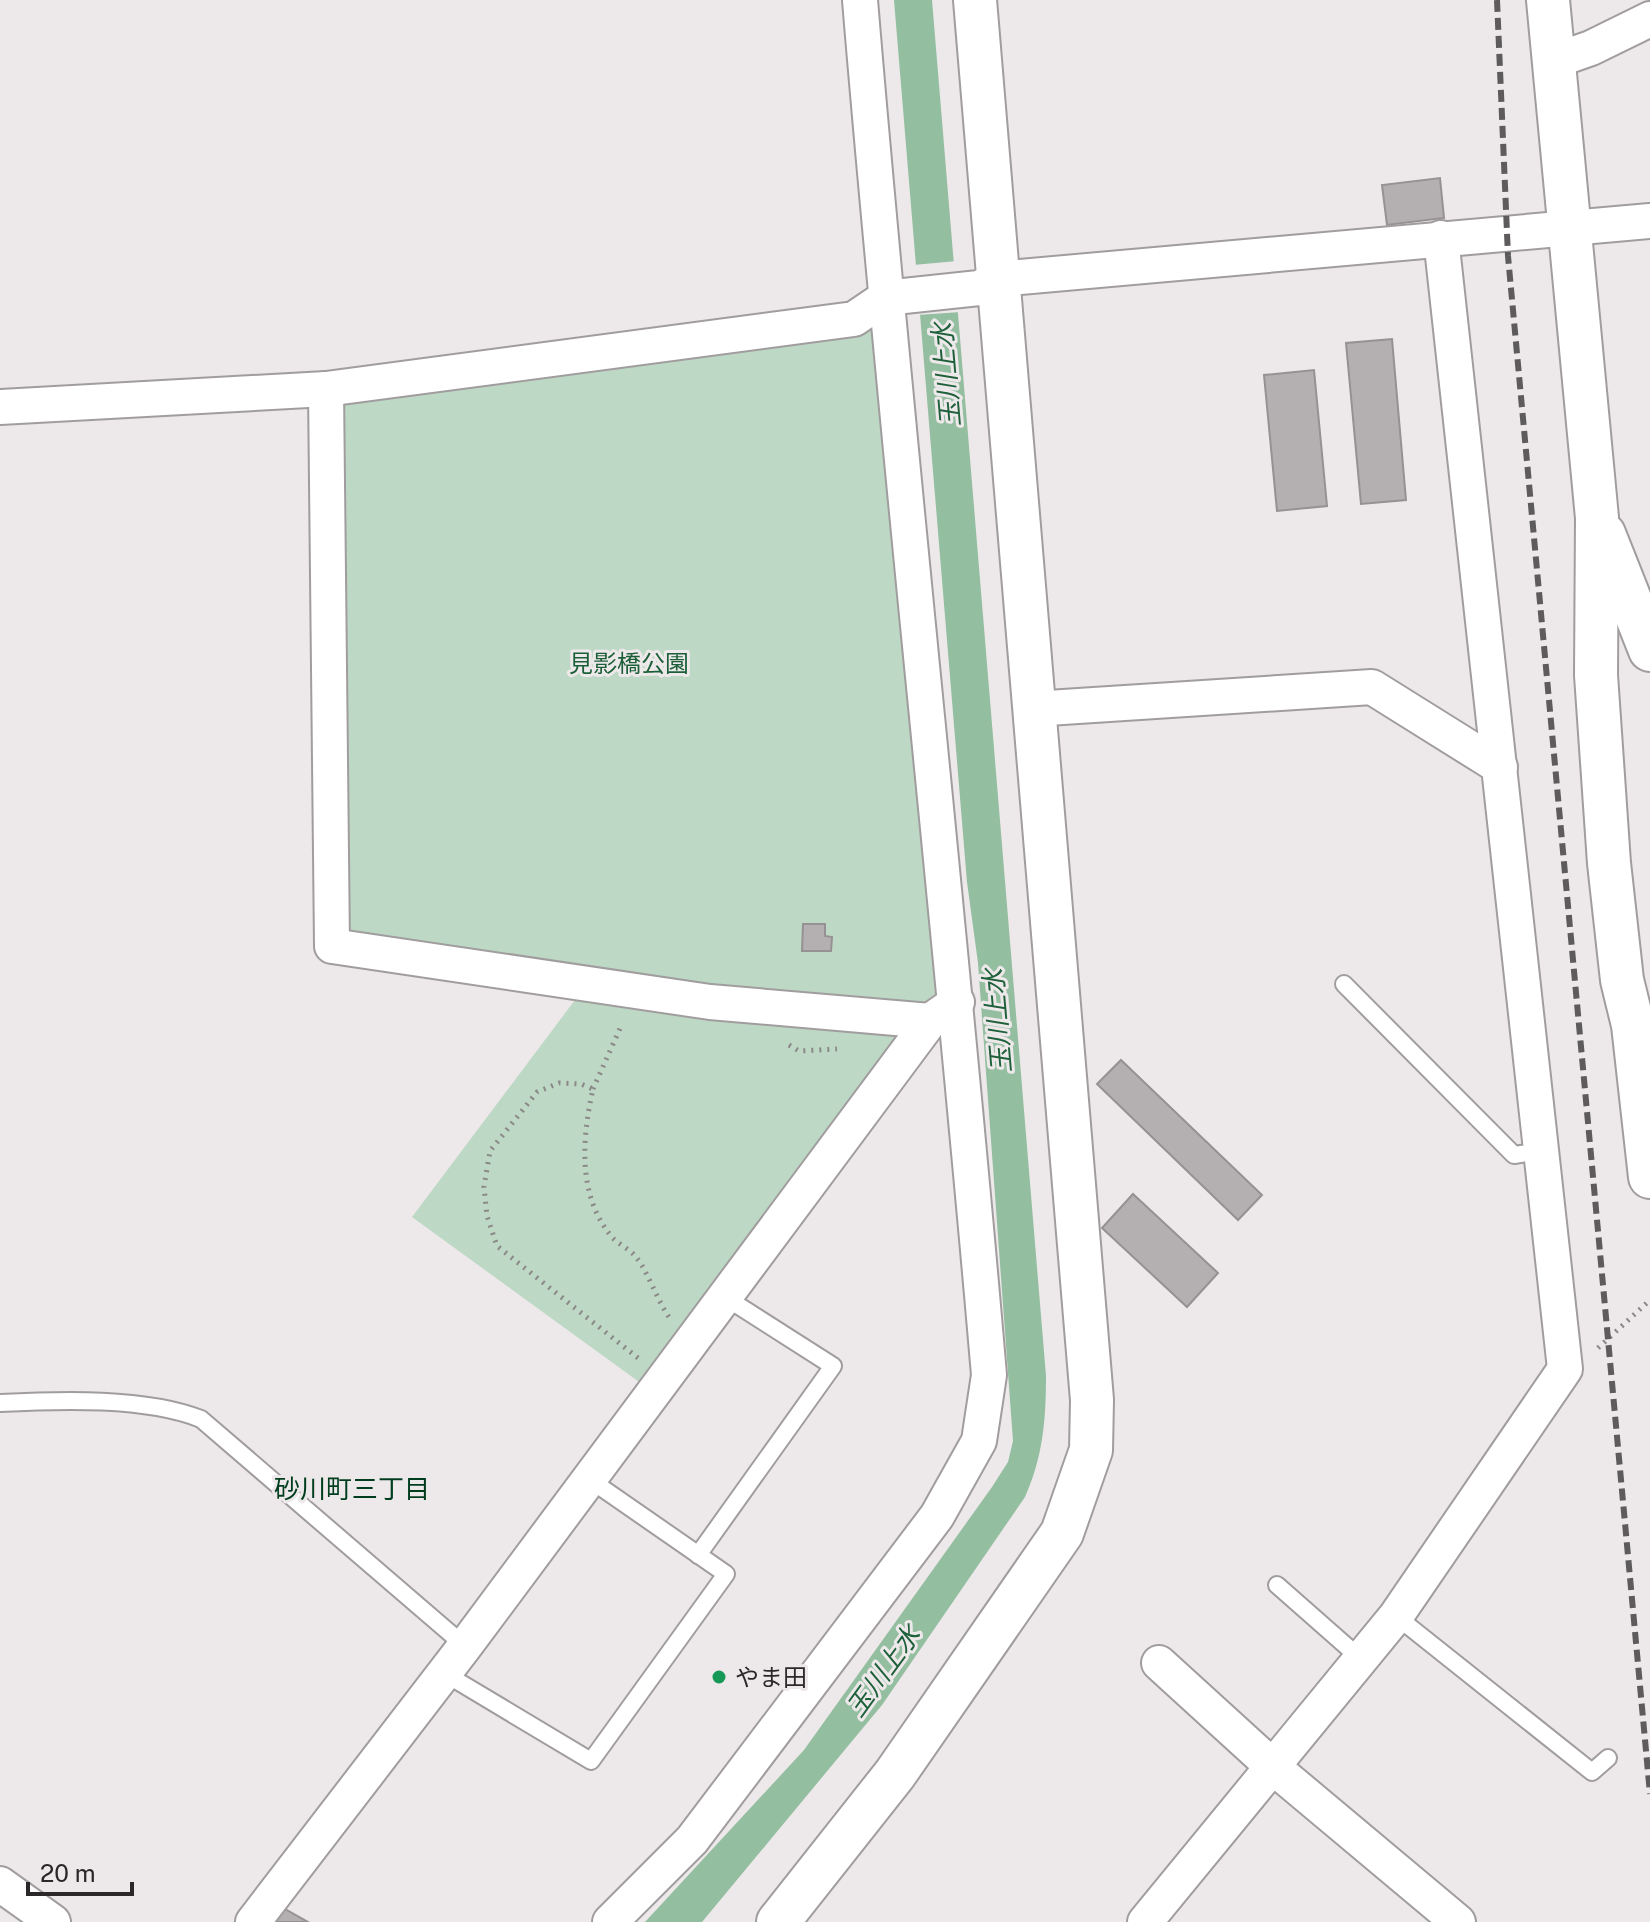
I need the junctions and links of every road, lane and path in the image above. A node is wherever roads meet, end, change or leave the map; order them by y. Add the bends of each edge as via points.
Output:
1 (860, 0) edge
2 (975, 0) edge
3 (1548, 0) edge
4 (1650, 19) edge
5 (1554, 61) junction
6 (1650, 221) edge
7 (1571, 229) junction
8 (1441, 238) junction
9 (988, 283) junction
10 (897, 296) junction
11 (326, 389) junction
12 (0, 407) edge
13 (1597, 518) junction
14 (1650, 650) edge
15 (1032, 709) junction
16 (1500, 767) junction
17 (1650, 970) edge
18 (1344, 984) dead end
19 (625, 989) junction
20 (944, 1012) junction
21 (1642, 1031) edge
22 (593, 1089) junction
23 (1541, 1151) junction
24 (1650, 1177) edge
25 (725, 1297) junction
26 (1650, 1300) edge
27 (690, 1343) junction
28 (1565, 1369) junction
29 (664, 1378) junction
30 (0, 1403) edge
31 (589, 1479) junction
32 (698, 1555) junction
33 (1277, 1585) dead end
34 (1396, 1616) junction
35 (465, 1646) junction
36 (1361, 1659) junction
37 (1159, 1663) dead end
38 (444, 1673) junction
39 (1608, 1758) dead end
40 (1273, 1767) junction
41 (0, 1884) edge
42 (53, 1922) edge
43 (253, 1922) edge
44 (610, 1922) edge
45 (778, 1922) edge
46 (1145, 1922) edge
47 (1458, 1922) edge

1 - 10 street
2 - 9 street
3 - 5 street
4 - 5 street
5 - 7 street
6 - 7 street
7 - 8 street
7 - 13 street
8 - 9 street
8 - 16 street
9 - 10 street
9 - 15 street
10 - 11 street via 854,319
10 - 20 street
11 - 12 street
11 - 19 street via 332,946
13 - 14 street
13 - 21 street via 1598,727 1622,980
15 - 16 street via 1372,687
15 - 45 street via 1092,1400 1091,1450 1062,1533 895,1774
16 - 23 street
17 - 21 street
18 - 23 lane via 1514,1155
19 - 20 street via 710,1002
19 - 22 path via 623,1024
20 - 25 street
20 - 44 street via 989,1375 979,1441 937,1516 746,1773 692,1840
21 - 24 street
22 - 27 path via 584,1164 591,1200 612,1237 638,1258 654,1295
22 - 29 path via 559,1083 537,1092 490,1151 484,1187 487,1216 497,1246
23 - 28 street
25 - 27 street
25 - 32 lane via 833,1366
26 - 28 path via 1610,1340
27 - 29 street
28 - 34 street
29 - 31 street
30 - 35 lane via 68,1400 179,1411 201,1419
31 - 32 lane
31 - 35 street
32 - 38 lane via 726,1574 591,1761
33 - 36 lane
34 - 36 street
34 - 39 lane via 1592,1772
35 - 38 street
36 - 40 street
37 - 40 street
38 - 43 street
40 - 46 street
40 - 47 street
41 - 42 street

